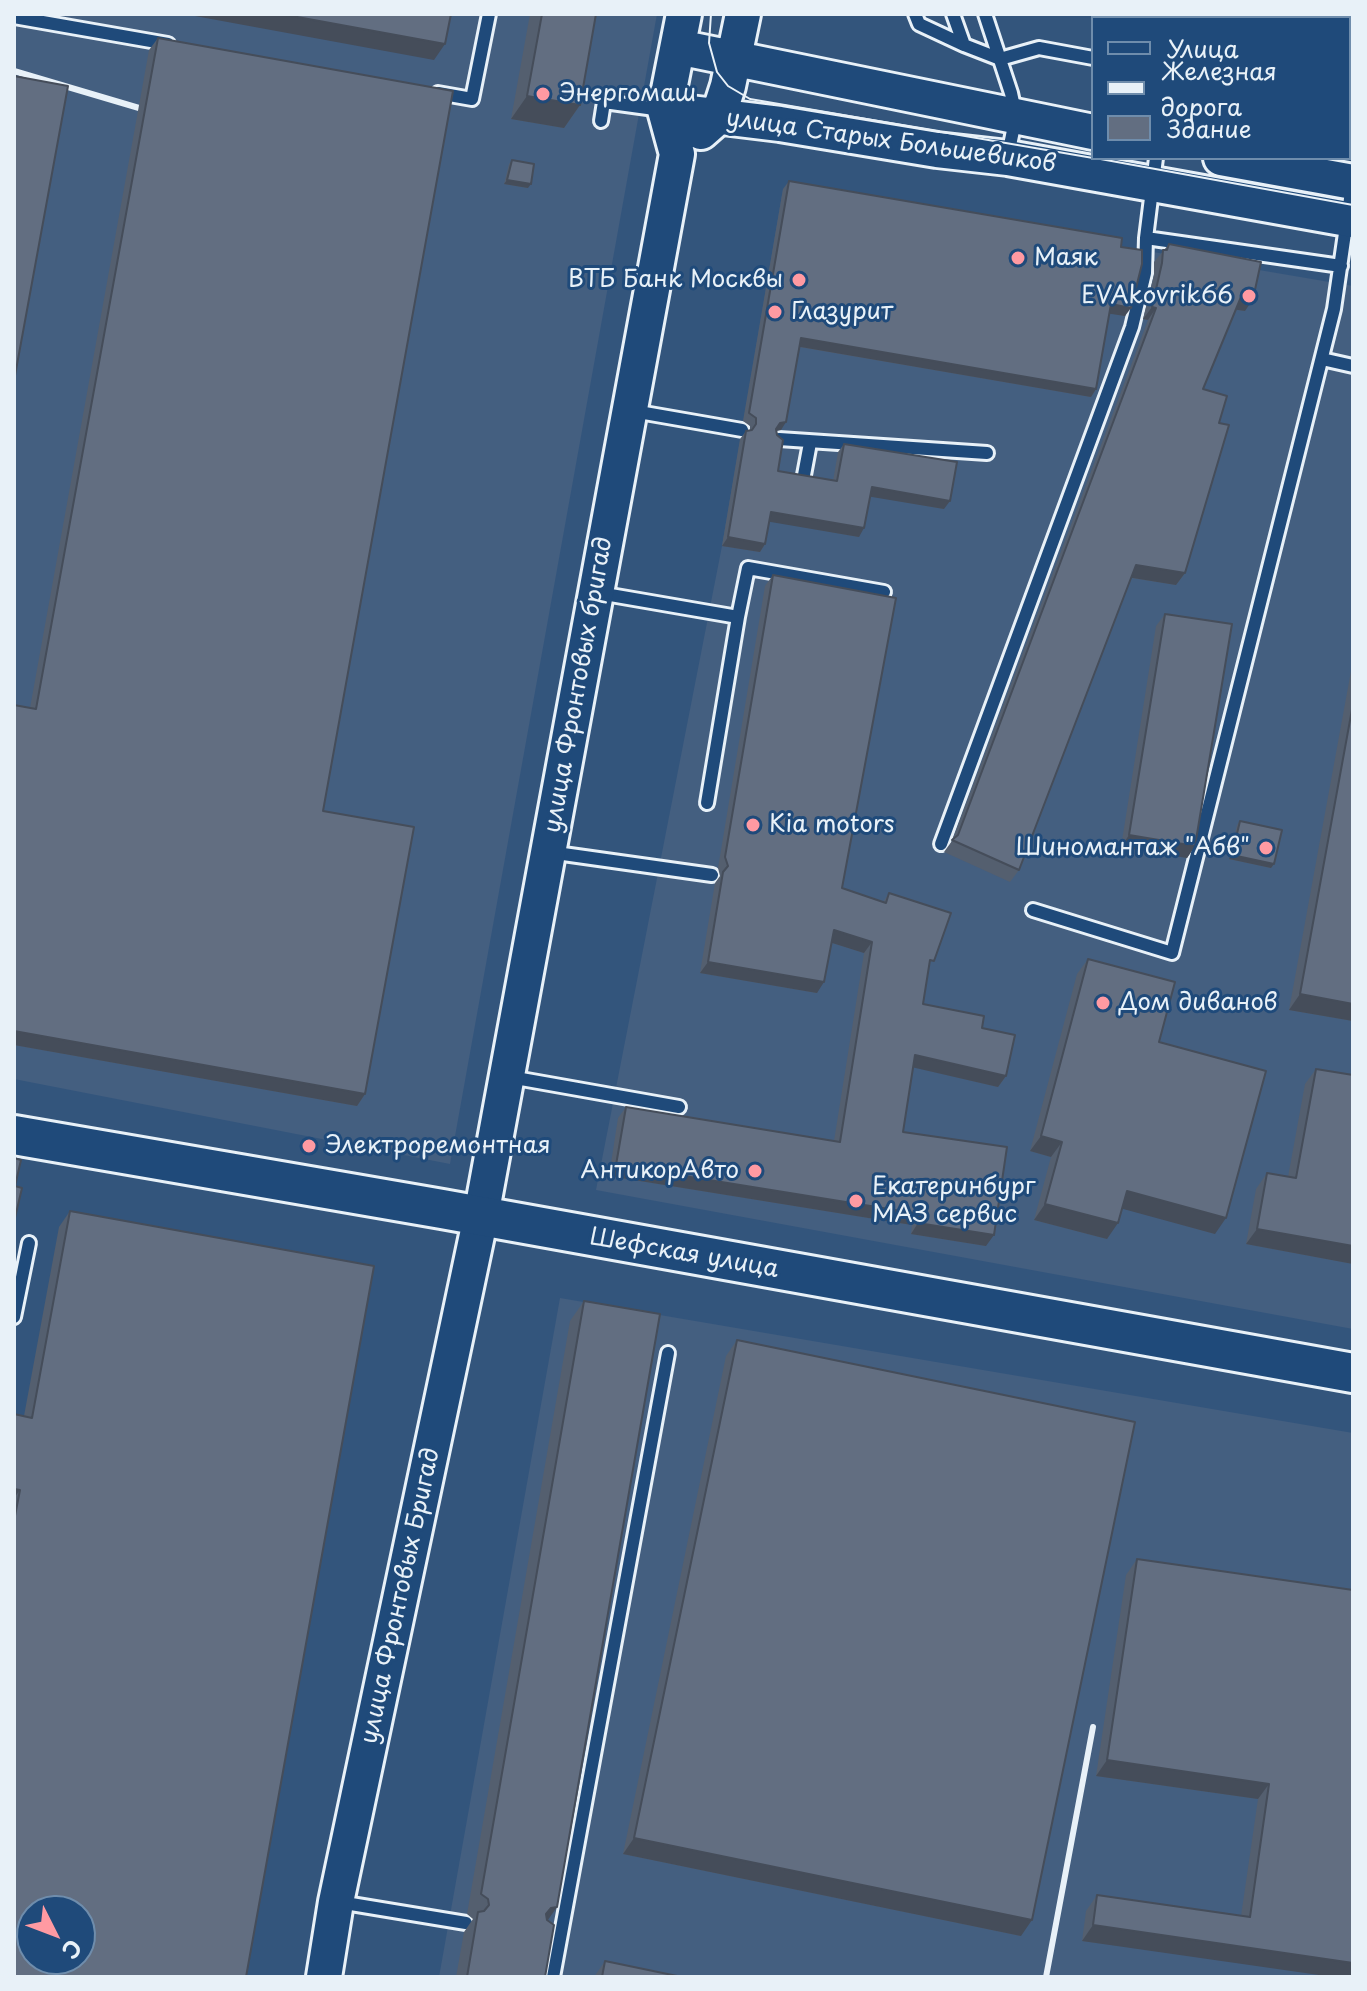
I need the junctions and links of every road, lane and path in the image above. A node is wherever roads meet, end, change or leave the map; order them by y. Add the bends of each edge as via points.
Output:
1 (489, 14) edge
2 (743, 14) edge
3 (915, 14) edge
4 (953, 14) edge
5 (985, 14) edge
6 (14, 17) edge
7 (681, 30) edge
8 (964, 45) junction
9 (182, 47) edge
10 (734, 58) junction
11 (1091, 58) edge
12 (1000, 59) junction
13 (426, 91) edge
14 (665, 110) junction
15 (1016, 116) junction
16 (718, 117) junction
17 (601, 121) dead end
18 (1091, 132) edge
19 (677, 154) junction
20 (1008, 158) junction
21 (1232, 160) edge
22 (1155, 170) edge
23 (1353, 182) edge
24 (1349, 220) edge
25 (1146, 238) junction
26 (1341, 266) junction
27 (1322, 359) junction
28 (1353, 366) edge
29 (630, 410) junction
30 (742, 430) dead end
31 (779, 439) edge
32 (810, 443) junction
33 (987, 453) dead end
34 (804, 475) edge
35 (595, 592) junction
36 (884, 592) edge
37 (738, 617) junction
38 (707, 803) dead end
39 (941, 844) dead end
40 (548, 852) junction
41 (712, 875) dead end
42 (1033, 910) dead end
43 (507, 1076) junction
44 (679, 1107) dead end
45 (14, 1135) edge
46 (481, 1216) junction
47 (29, 1243) dead end
48 (14, 1317) edge
49 (668, 1353) dead end
50 (1353, 1373) edge
51 (336, 1902) junction
52 (466, 1923) dead end
53 (324, 1977) edge
54 (553, 1977) edge

1 - 13 lane via 472,99
2 - 10 main road
3 - 8 lane via 919,24
4 - 8 lane
5 - 12 lane
6 - 9 lane
7 - 10 main road, улица Старых Большевиков
7 - 14 main road, улица Фронтовых бригад
8 - 12 lane
10 - 15 main road, улица Старых Большевиков
10 - 16 main road
11 - 12 lane via 1039,48
12 - 15 lane
14 - 16 main road, улица Старых Большевиков
14 - 17 lane via 604,102
14 - 19 main road, улица Фронтовых бригад
15 - 18 main road, улица Старых Большевиков
15 - 20 lane
16 - 19 main road
16 - 20 main road, улица Старых Большевиков
19 - 29 main road, улица Фронтовых бригад
20 - 22 main road, улица Старых Большевиков
21 - 23 main road
22 - 24 main road, улица Старых Большевиков
22 - 25 lane
23 - 24 lane
24 - 26 lane
25 - 26 lane
25 - 39 lane via 1145,273 1132,327
26 - 27 lane
27 - 28 lane
27 - 42 lane via 1172,953
29 - 30 lane
29 - 35 main road, улица Фронтовых бригад
31 - 32 lane
32 - 33 lane
32 - 34 lane
35 - 37 lane
35 - 40 main road, улица Фронтовых бригад
36 - 37 lane via 748,568
37 - 38 lane
40 - 41 lane
40 - 43 main road, улица Фронтовых бригад
43 - 44 lane
43 - 46 main road, улица Фронтовых бригад
45 - 46 main road, Шефская улица
46 - 50 main road, Шефская улица
46 - 51 main road, улица Фронтовых Бригад
47 - 48 lane
49 - 54 lane via 555,1938
51 - 52 lane
51 - 53 main road, улица Фронтовых Бригад

